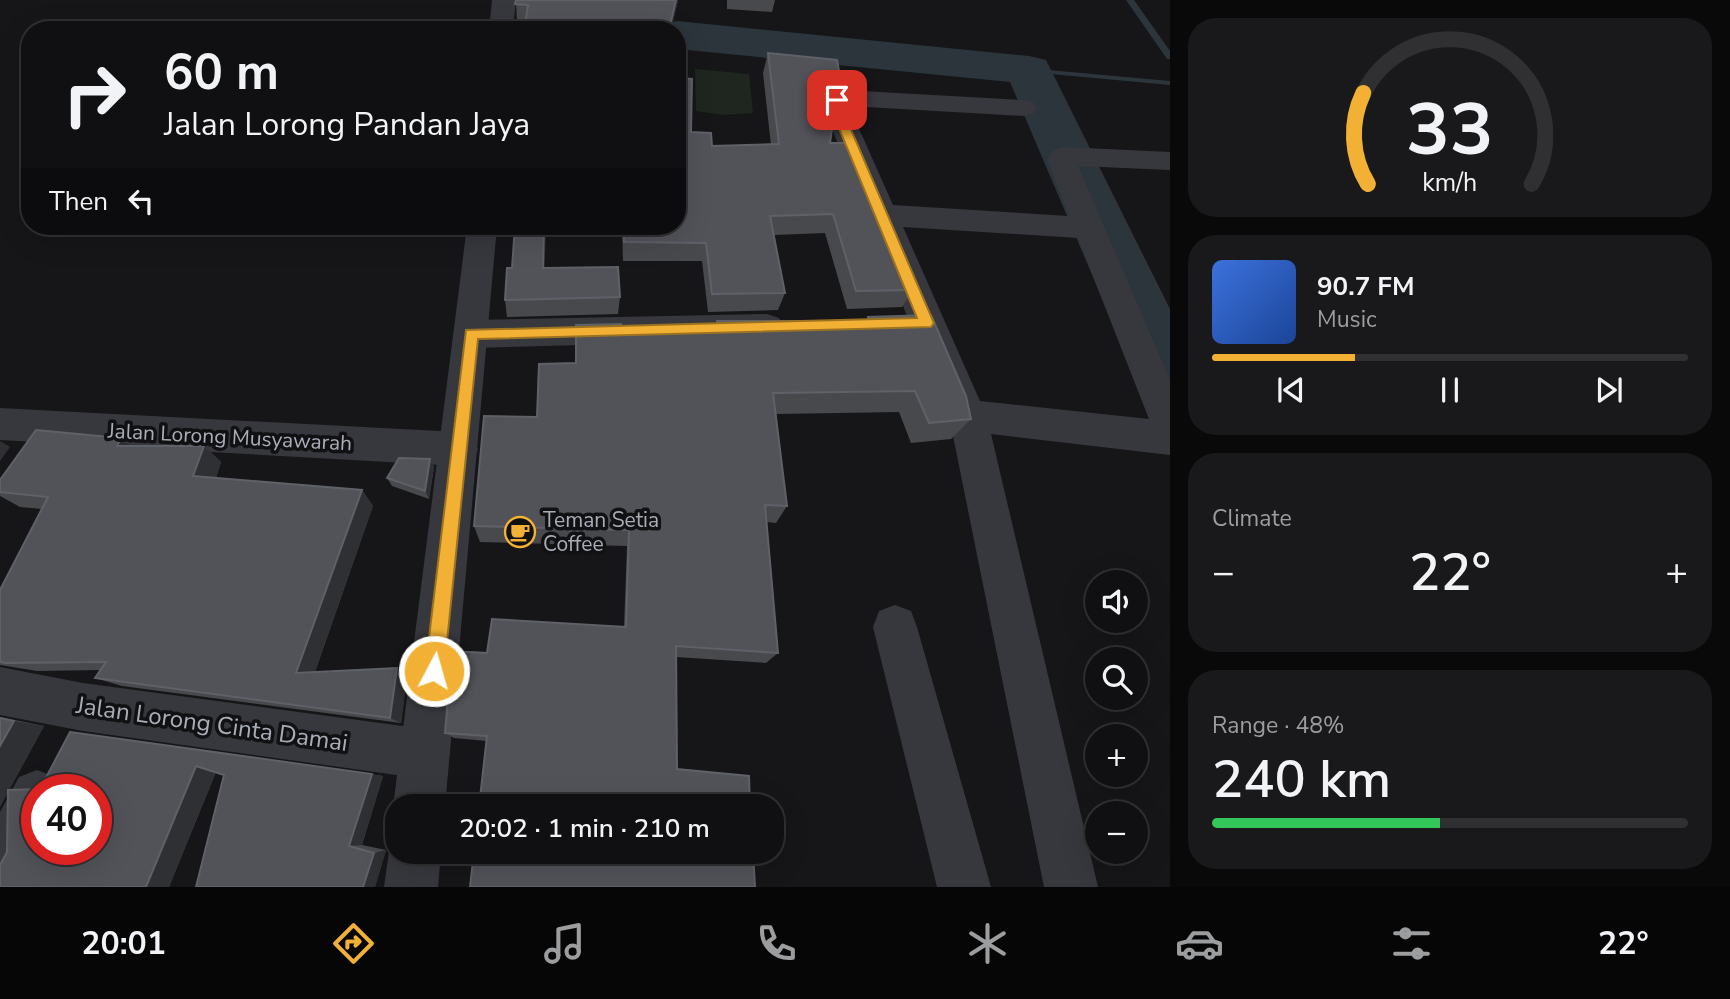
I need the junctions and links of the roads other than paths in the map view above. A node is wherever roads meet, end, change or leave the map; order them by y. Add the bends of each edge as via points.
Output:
1 (1024, 108) dead end
2 (1170, 161) edge
3 (880, 215) junction
4 (1089, 228) junction
5 (481, 235) edge
6 (802, 326) edge
7 (471, 334) junction
8 (968, 416) junction
9 (0, 424) edge
10 (1170, 424) edge
11 (1170, 438) edge
12 (459, 449) junction
13 (894, 627) dead end
14 (0, 691) edge
15 (425, 754) junction
16 (56, 757) edge
17 (420, 794) edge
18 (414, 864) edge
19 (0, 865) edge
20 (411, 887) edge
21 (964, 887) edge
22 (1071, 887) edge

1 - 3 street via 837,100
2 - 4 street via 1075,156 1061,163
3 - 4 street
3 - 8 street via 913,324
4 - 10 street
5 - 7 street
6 - 7 street
7 - 12 street
8 - 11 street
8 - 22 street
9 - 12 street, Jalan Lorong Musyawarah via 39,443
12 - 15 street
13 - 21 street
14 - 16 street, Jalan Lorong Cinta Damai
15 - 16 street, Jalan Lorong Cinta Damai
15 - 17 street
16 - 19 street
18 - 20 street

